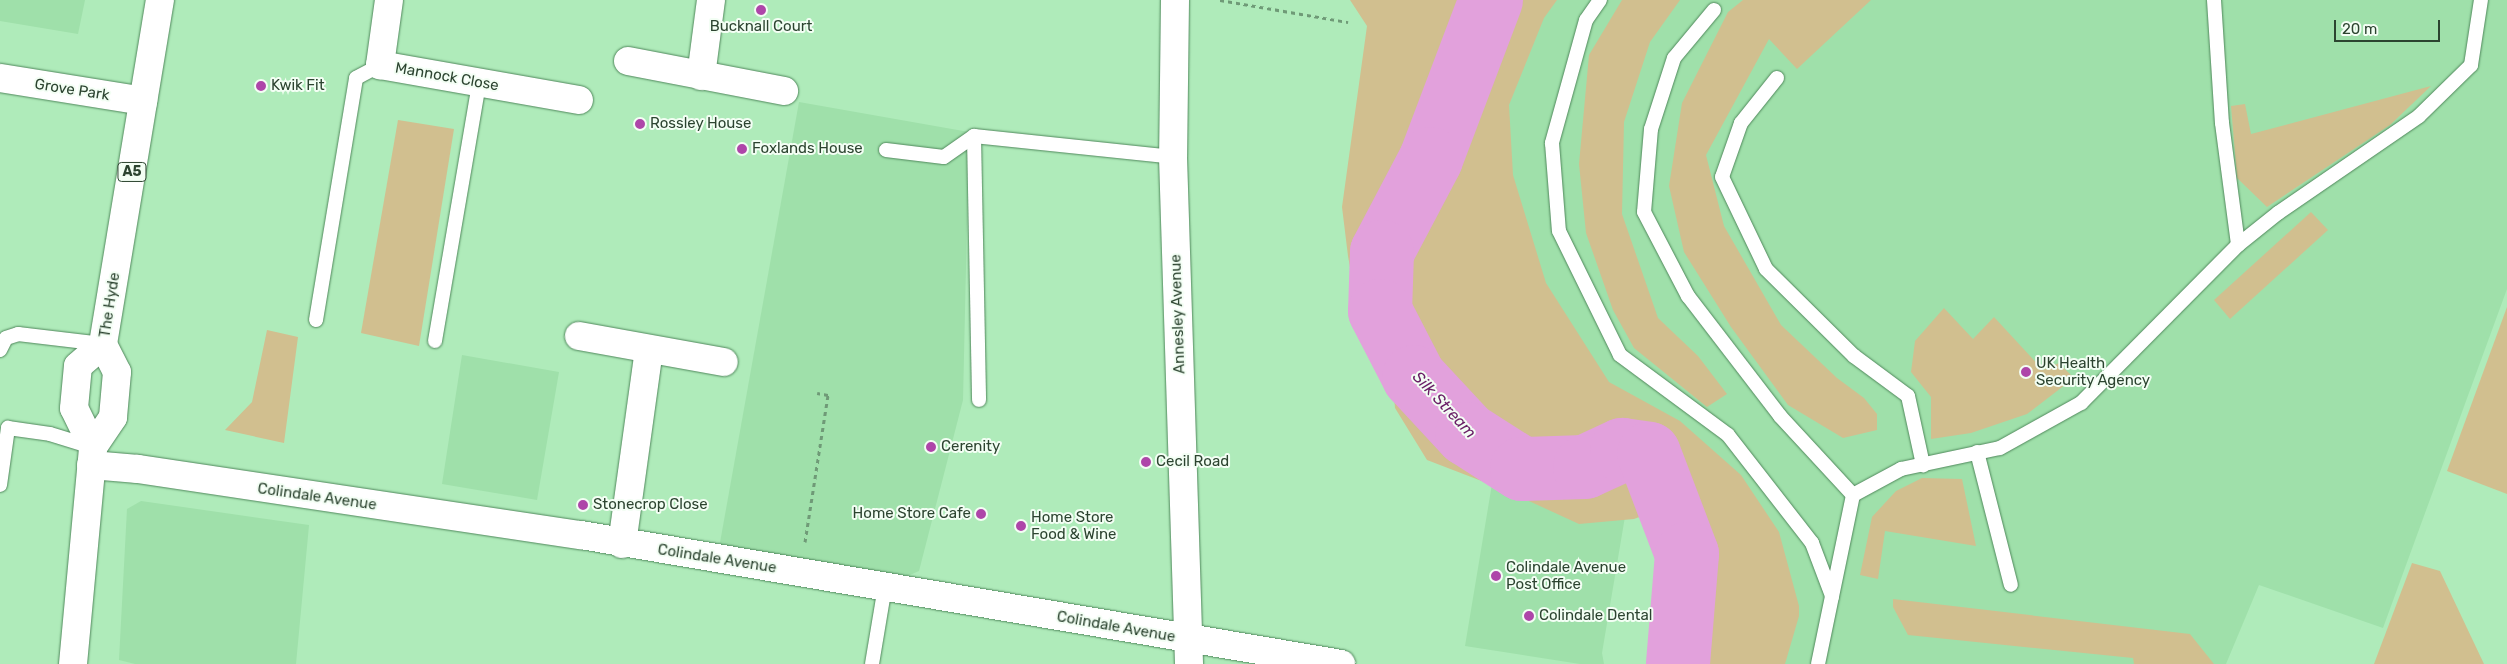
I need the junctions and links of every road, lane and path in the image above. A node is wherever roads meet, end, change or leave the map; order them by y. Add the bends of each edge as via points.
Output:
1 (160, 0) edge
2 (388, 0) edge
3 (711, 0) edge
4 (1220, 0) edge
5 (1600, 0) edge
6 (2214, 0) edge
7 (2481, 0) edge
8 (1170, 1) edge
9 (1714, 10) dead end
10 (1348, 22) dead end
11 (628, 62) dead end
12 (380, 65) junction
13 (701, 76) junction
14 (0, 78) edge
15 (1777, 78) dead end
16 (480, 83) junction
17 (784, 92) dead end
18 (579, 100) dead end
19 (143, 101) junction
20 (974, 136) junction
21 (886, 150) dead end
22 (1173, 157) junction
23 (2238, 245) junction
24 (316, 320) dead end
25 (579, 336) dead end
26 (436, 341) dead end
27 (103, 344) junction
28 (0, 350) edge
29 (649, 350) junction
30 (724, 362) dead end
31 (817, 393) dead end
32 (979, 400) dead end
33 (1977, 452) junction
34 (92, 456) junction
35 (1923, 464) junction
36 (0, 485) edge
37 (1853, 495) junction
38 (622, 544) junction
39 (800, 572) junction
40 (2010, 585) dead end
41 (885, 586) junction
42 (1833, 597) junction
43 (1189, 652) edge
44 (73, 664) edge
45 (872, 664) edge
46 (1341, 664) edge
47 (1818, 664) edge

1 - 19 street, The Hyde / A5
2 - 12 street, Mannock Close
3 - 13 street
4 - 10 path
5 - 42 lane via 1586,20 1552,143 1559,231 1620,355 1728,435 1812,543
6 - 23 lane via 2222,123
7 - 23 lane via 2471,66 2419,116 2278,213
8 - 22 street, Annesley Avenue
9 - 37 lane via 1674,58 1651,129 1644,212 1688,296 1780,416
11 - 13 street
12 - 16 street, Mannock Close
12 - 24 lane via 356,78
13 - 17 street
14 - 19 street, Grove Park
15 - 35 lane via 1741,124 1722,177 1766,269 1854,356 1908,396
16 - 18 street, Mannock Close
16 - 26 lane
19 - 27 street, The Hyde / A5
20 - 21 lane via 944,157
20 - 22 lane
20 - 32 lane
22 - 43 street, Annesley Avenue
23 - 33 lane via 2081,403 2000,448
25 - 29 street
27 - 28 lane via 18,334 6,338
27 - 34 street, The Hyde via 117,372 113,417
27 - 34 street via 78,366 74,400
29 - 30 street
29 - 38 street
31 - 39 path via 828,395
33 - 35 lane
33 - 40 lane
34 - 36 lane via 50,434 8,428
34 - 38 street, Colindale Avenue via 138,469
34 - 44 street, The Hyde
35 - 37 lane via 1901,469
37 - 42 lane
38 - 39 street, Colindale Avenue
39 - 41 street, Colindale Avenue
41 - 43 street, Colindale Avenue
41 - 45 lane
42 - 47 lane
43 - 46 street, Colindale Avenue

